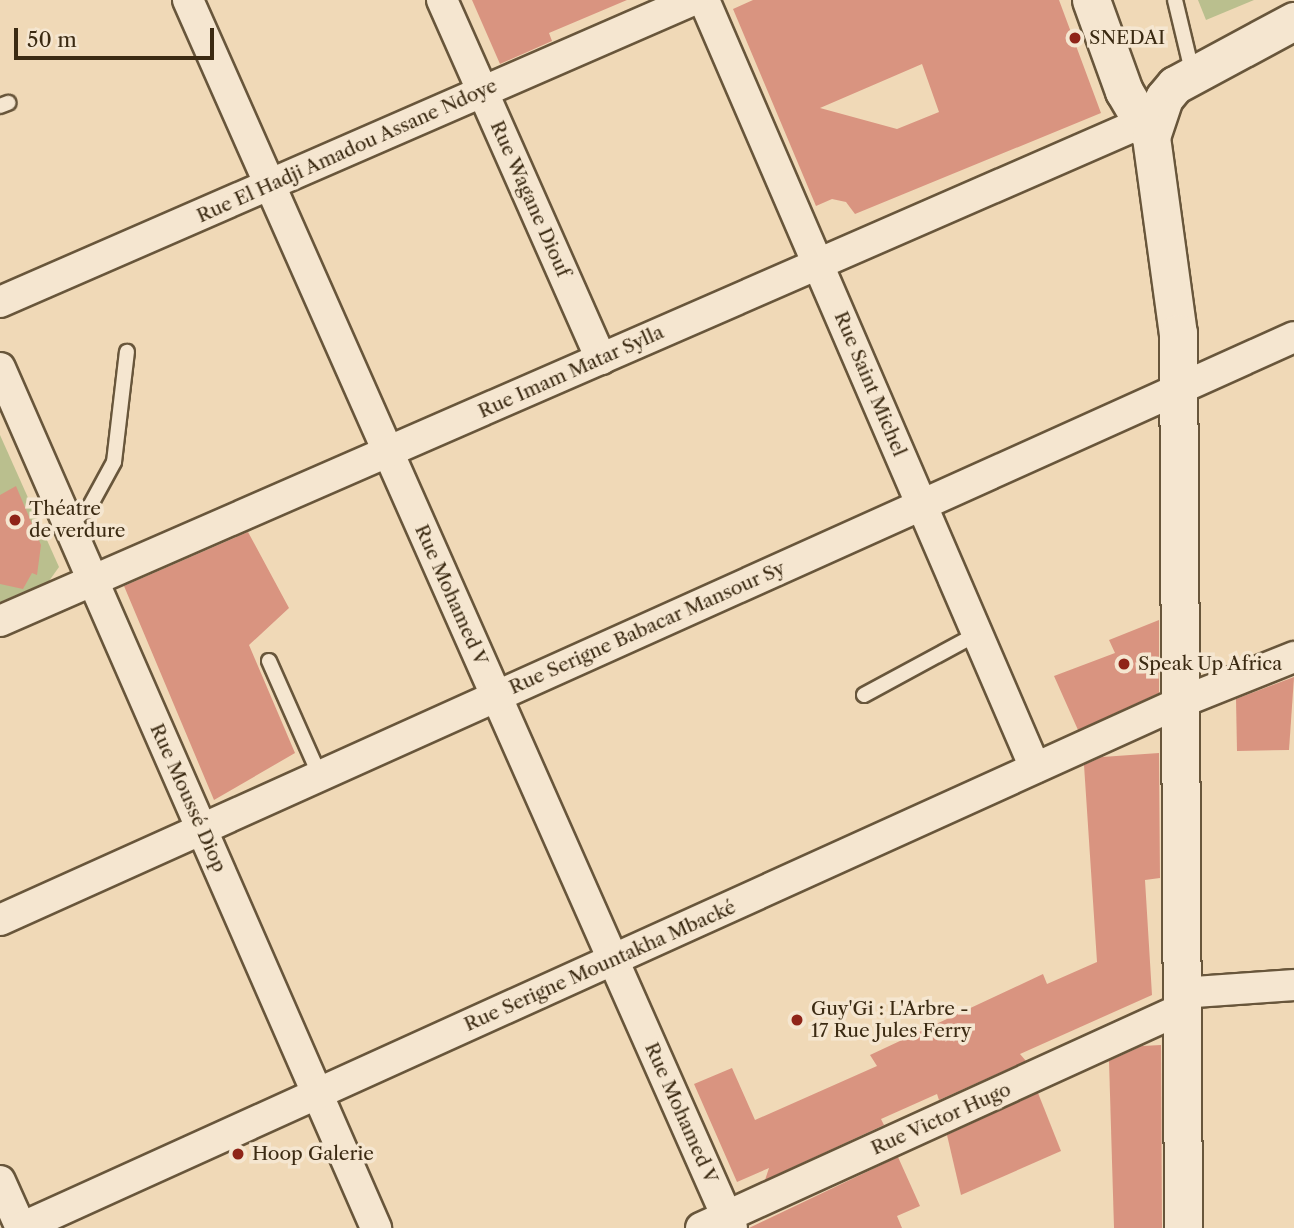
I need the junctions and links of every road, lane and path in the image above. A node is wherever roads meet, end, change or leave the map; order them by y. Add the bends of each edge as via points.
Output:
1 (188, 0) edge
2 (442, 0) edge
3 (693, 0) edge
4 (704, 0) edge
5 (1091, 0) edge
6 (1175, 0) edge
7 (1294, 21) edge
8 (1294, 33) edge
9 (1255, 43) junction
10 (1192, 71) junction
11 (483, 92) junction
12 (1146, 130) junction
13 (270, 185) junction
14 (818, 264) junction
15 (0, 302) edge
16 (1294, 337) edge
17 (127, 352) dead end
18 (601, 359) junction
19 (0, 368) edge
20 (1178, 389) junction
21 (388, 451) junction
22 (922, 504) junction
23 (69, 525) junction
24 (93, 580) junction
25 (0, 621) edge
26 (978, 634) junction
27 (1294, 657) edge
28 (269, 661) dead end
29 (864, 695) dead end
30 (496, 696) junction
31 (1179, 703) junction
32 (1035, 768) junction
33 (320, 776) junction
34 (202, 830) junction
35 (0, 920) edge
36 (613, 960) junction
37 (1294, 985) edge
38 (1181, 1001) junction
39 (317, 1094) junction
40 (0, 1181) edge
41 (720, 1224) edge
42 (21, 1228) edge
43 (376, 1228) edge
44 (1183, 1228) edge

1 - 13 street, Rue Mohamed V
2 - 11 street, Rue Wagane Diouf
3 - 11 street, Rue El Hadji Amadou Assane Ndoye
4 - 14 street, Rue Saint Michel
5 - 12 street
6 - 10 lane
7 - 9 street
8 - 9 street
9 - 10 street
10 - 12 street via 1164,98
11 - 13 street, Rue El Hadji Amadou Assane Ndoye
11 - 18 street, Rue Wagane Diouf
12 - 14 street, Rue Imam Matar Sylla
12 - 20 street via 1178,333
13 - 15 street, Rue El Hadji Amadou Assane Ndoye
13 - 21 street, Rue Mohamed V
14 - 18 street, Rue Imam Matar Sylla
14 - 22 street, Rue Saint Michel
16 - 20 street, Rue Serigne Babacar Mansour Sy
17 - 23 lane via 114,462 90,506
18 - 21 street, Rue Imam Matar Sylla
19 - 23 street, Rue Moussé Diop
20 - 22 street, Rue Serigne Babacar Mansour Sy
20 - 31 street
21 - 24 street, Rue Imam Matar Sylla
21 - 30 street, Rue Mohamed V
22 - 26 street, Rue Saint Michel
22 - 30 street, Rue Serigne Babacar Mansour Sy
23 - 24 street, Rue Moussé Diop
24 - 25 street, Rue Imam Matar Sylla
24 - 34 street, Rue Moussé Diop
26 - 29 lane
26 - 32 street, Rue Saint Michel
27 - 31 street, Rue Serigne Mountakha Mbacké
28 - 33 lane
30 - 33 street, Rue Serigne Babacar Mansour Sy
30 - 36 street, Rue Mohamed V
31 - 32 street, Rue Serigne Mountakha Mbacké
31 - 38 street
32 - 36 street, Rue Serigne Mountakha Mbacké
33 - 34 street, Rue Serigne Babacar Mansour Sy
34 - 35 street, Rue Serigne Babacar Mansour Sy
34 - 39 street, Rue Moussé Diop
36 - 39 street, Rue Serigne Mountakha Mbacké
36 - 41 street, Rue Mohamed V
37 - 38 street
38 - 41 street, Rue Victor Hugo
38 - 44 street
39 - 42 street, Rue Serigne Mountakha Mbacké
39 - 43 street, Rue Moussé Diop
40 - 42 street

